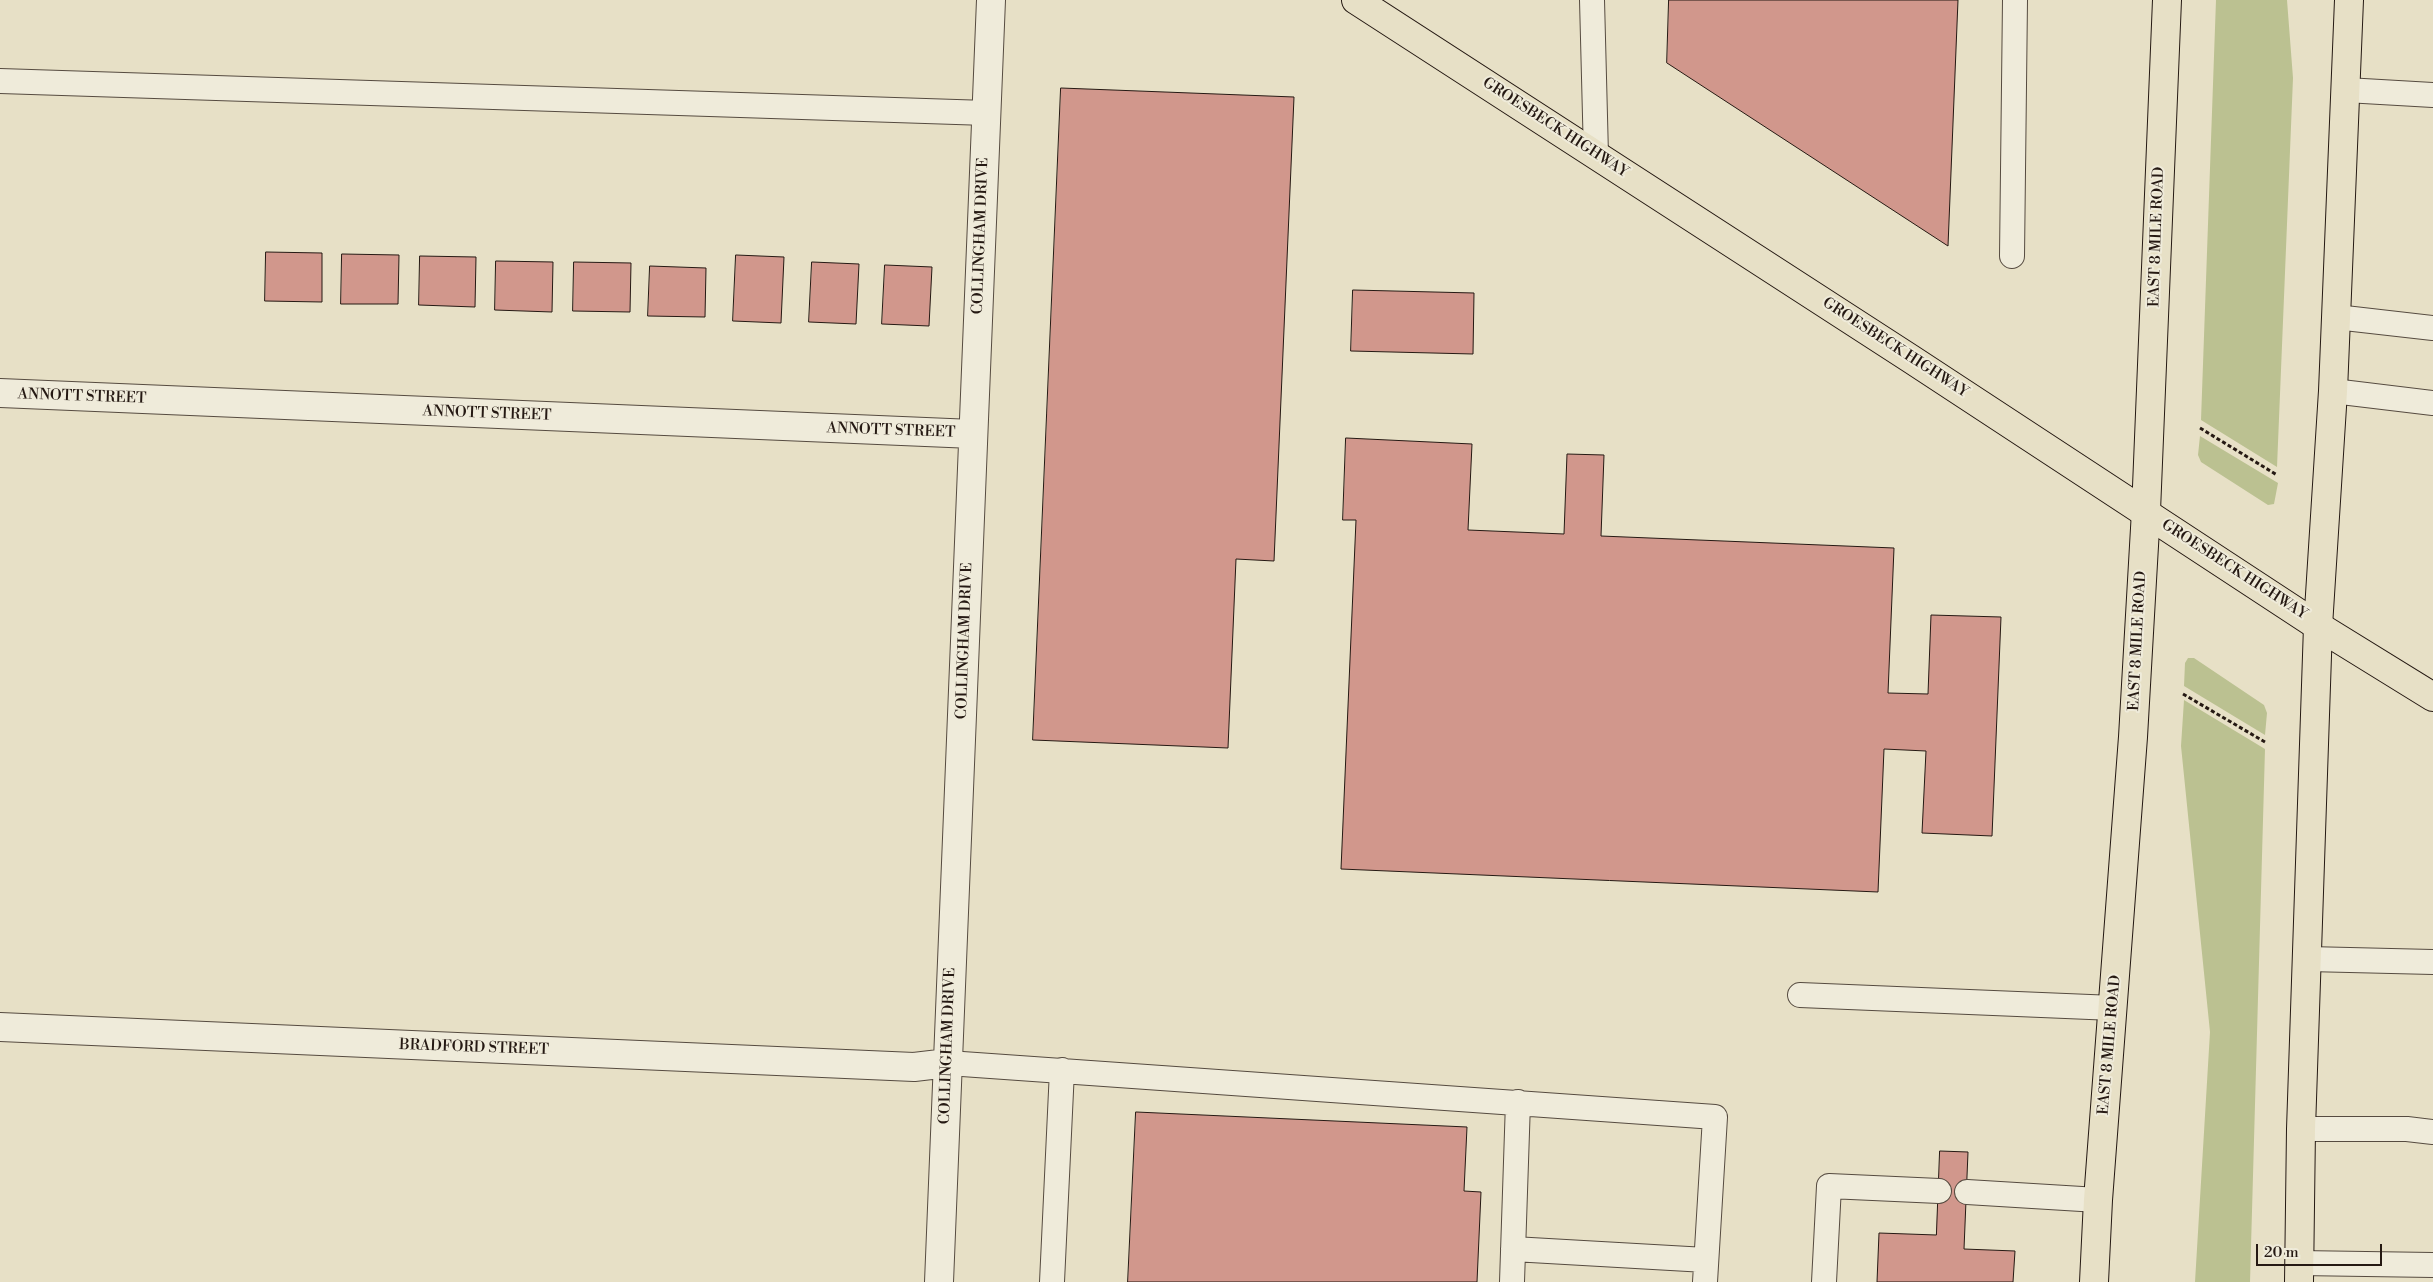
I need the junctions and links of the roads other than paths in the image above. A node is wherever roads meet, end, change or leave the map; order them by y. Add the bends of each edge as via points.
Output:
1 (991, 0) edge
2 (1356, 0) edge
3 (1592, 0) edge
4 (2015, 0) edge
5 (2166, 0) edge
6 (2349, 0) edge
7 (0, 81) edge
8 (2346, 90) junction
9 (2433, 95) edge
10 (986, 113) junction
11 (1596, 155) junction
12 (2012, 256) dead end
13 (2336, 317) junction
14 (2433, 328) edge
15 (2333, 391) junction
16 (0, 393) edge
17 (2433, 403) edge
18 (973, 434) junction
19 (2146, 512) junction
20 (2318, 626) junction
21 (2433, 697) edge
22 (2308, 960) junction
23 (2433, 962) edge
24 (1800, 995) dead end
25 (2114, 1008) junction
26 (0, 1027) edge
27 (948, 1063) junction
28 (1062, 1070) junction
29 (1518, 1102) junction
30 (2301, 1129) junction
31 (2433, 1132) edge
32 (1939, 1191) dead end
33 (1967, 1192) dead end
34 (2098, 1200) junction
35 (1513, 1249) junction
36 (2433, 1265) edge
37 (1705, 1271) edge
38 (2299, 1272) edge
39 (939, 1282) edge
40 (1052, 1282) edge
41 (1512, 1282) edge
42 (1824, 1282) edge
43 (2094, 1282) edge

1 - 10 street, COLLINGHAM DRIVE
2 - 11 main road, GROESBECK HIGHWAY
3 - 11 lane
4 - 12 lane
5 - 19 main road, EAST 8 MILE ROAD
6 - 8 main road
7 - 10 lane
8 - 9 lane
8 - 13 main road
10 - 18 street, COLLINGHAM DRIVE
11 - 19 main road, GROESBECK HIGHWAY
13 - 14 lane
13 - 15 main road
15 - 17 lane
15 - 20 main road
16 - 18 street, ANNOTT STREET
18 - 27 street, COLLINGHAM DRIVE
19 - 20 main road, GROESBECK HIGHWAY
19 - 25 main road, EAST 8 MILE ROAD
20 - 21 main road, GROESBECK HIGHWAY
20 - 22 main road
22 - 23 lane
22 - 30 main road
24 - 25 lane
25 - 34 main road, EAST 8 MILE ROAD
26 - 27 street, BRADFORD STREET via 914,1067
27 - 28 lane
27 - 39 street, COLLINGHAM DRIVE
28 - 29 lane
28 - 40 lane
29 - 35 lane
29 - 37 lane via 1715,1117
30 - 31 lane
30 - 38 main road
32 - 42 lane via 1829,1186
33 - 34 lane
34 - 43 main road, EAST 8 MILE ROAD
35 - 37 lane
35 - 41 lane
36 - 38 lane

